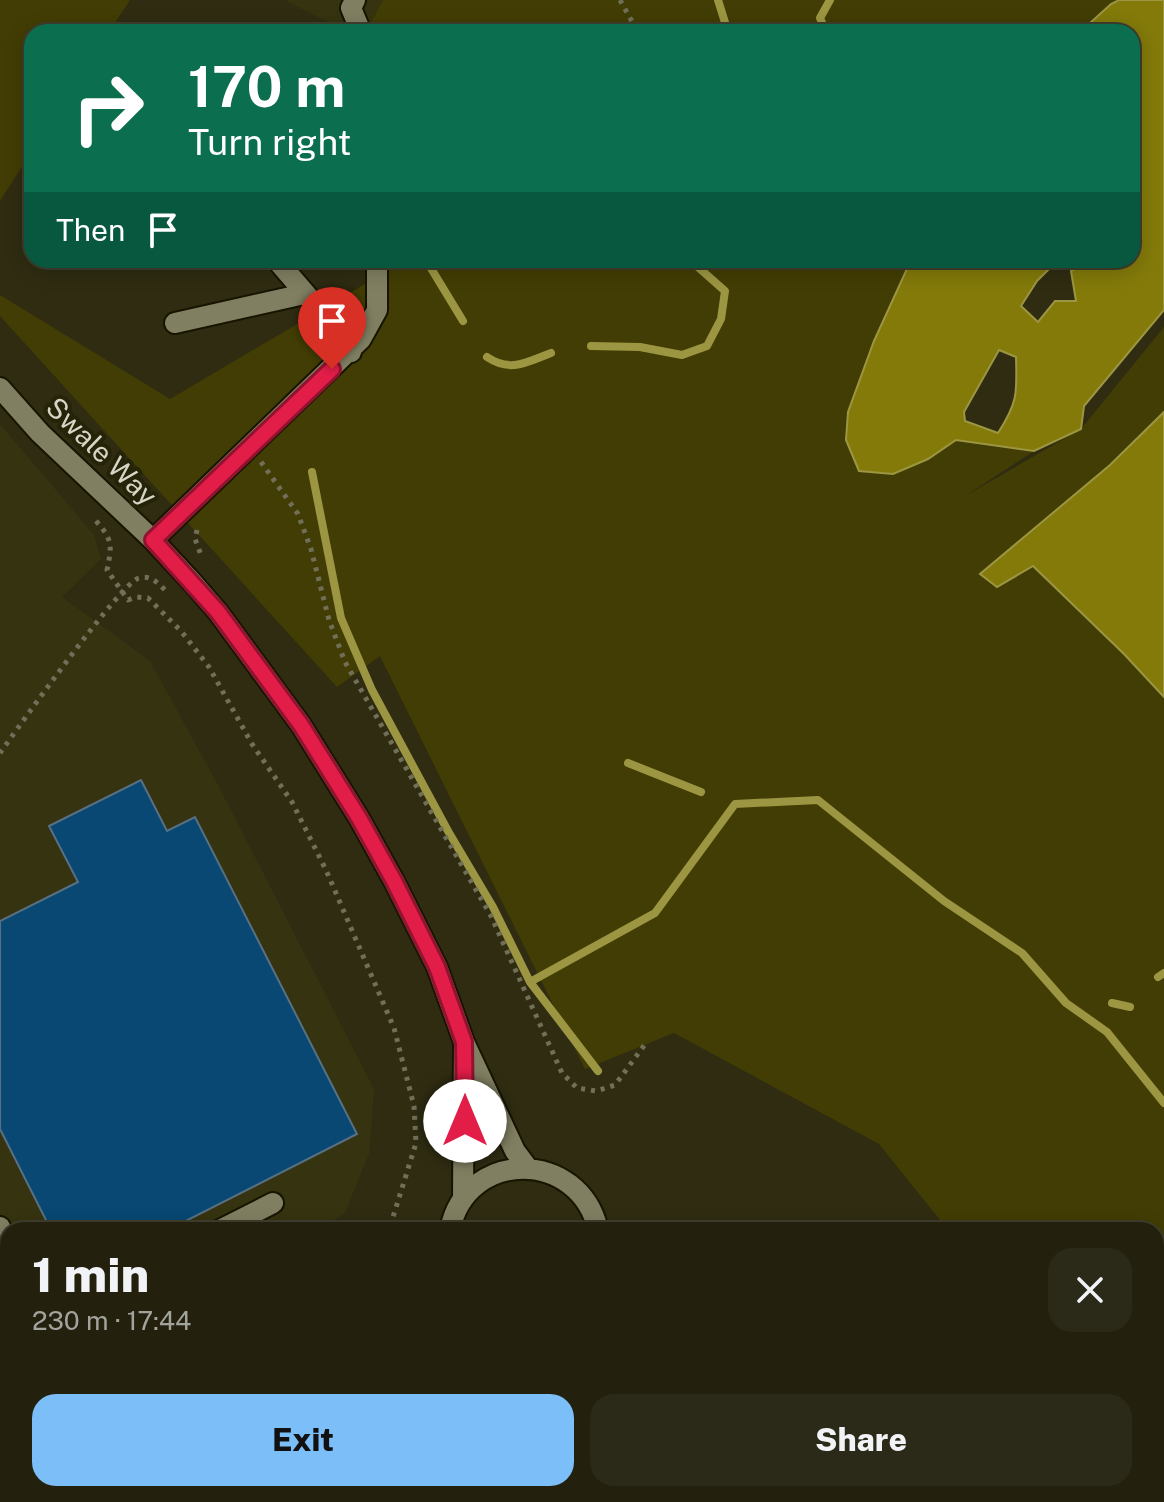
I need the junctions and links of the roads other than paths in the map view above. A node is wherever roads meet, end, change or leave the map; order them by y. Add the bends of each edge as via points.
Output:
1 (355, 0) edge
2 (358, 24) edge
3 (283, 268) edge
4 (377, 268) edge
5 (304, 294) junction
6 (175, 323) dead end
7 (351, 352) junction
8 (0, 388) edge
9 (153, 540) junction
10 (464, 1042) junction
11 (527, 1167) junction
12 (463, 1198) junction
13 (273, 1203) dead end
14 (236, 1222) edge
15 (451, 1222) edge
16 (595, 1222) edge

1 - 2 street via 351,8
3 - 5 street
4 - 7 street via 377,310
5 - 6 street
5 - 7 street
7 - 9 street
8 - 9 street, Swale Way
9 - 10 street, Swale Way via 218,612 301,725 359,818 437,967
10 - 11 street, Swale Way
10 - 12 street, Swale Way
11 - 12 street via 503,1170
11 - 16 street via 573,1185
12 - 15 street
13 - 14 street

